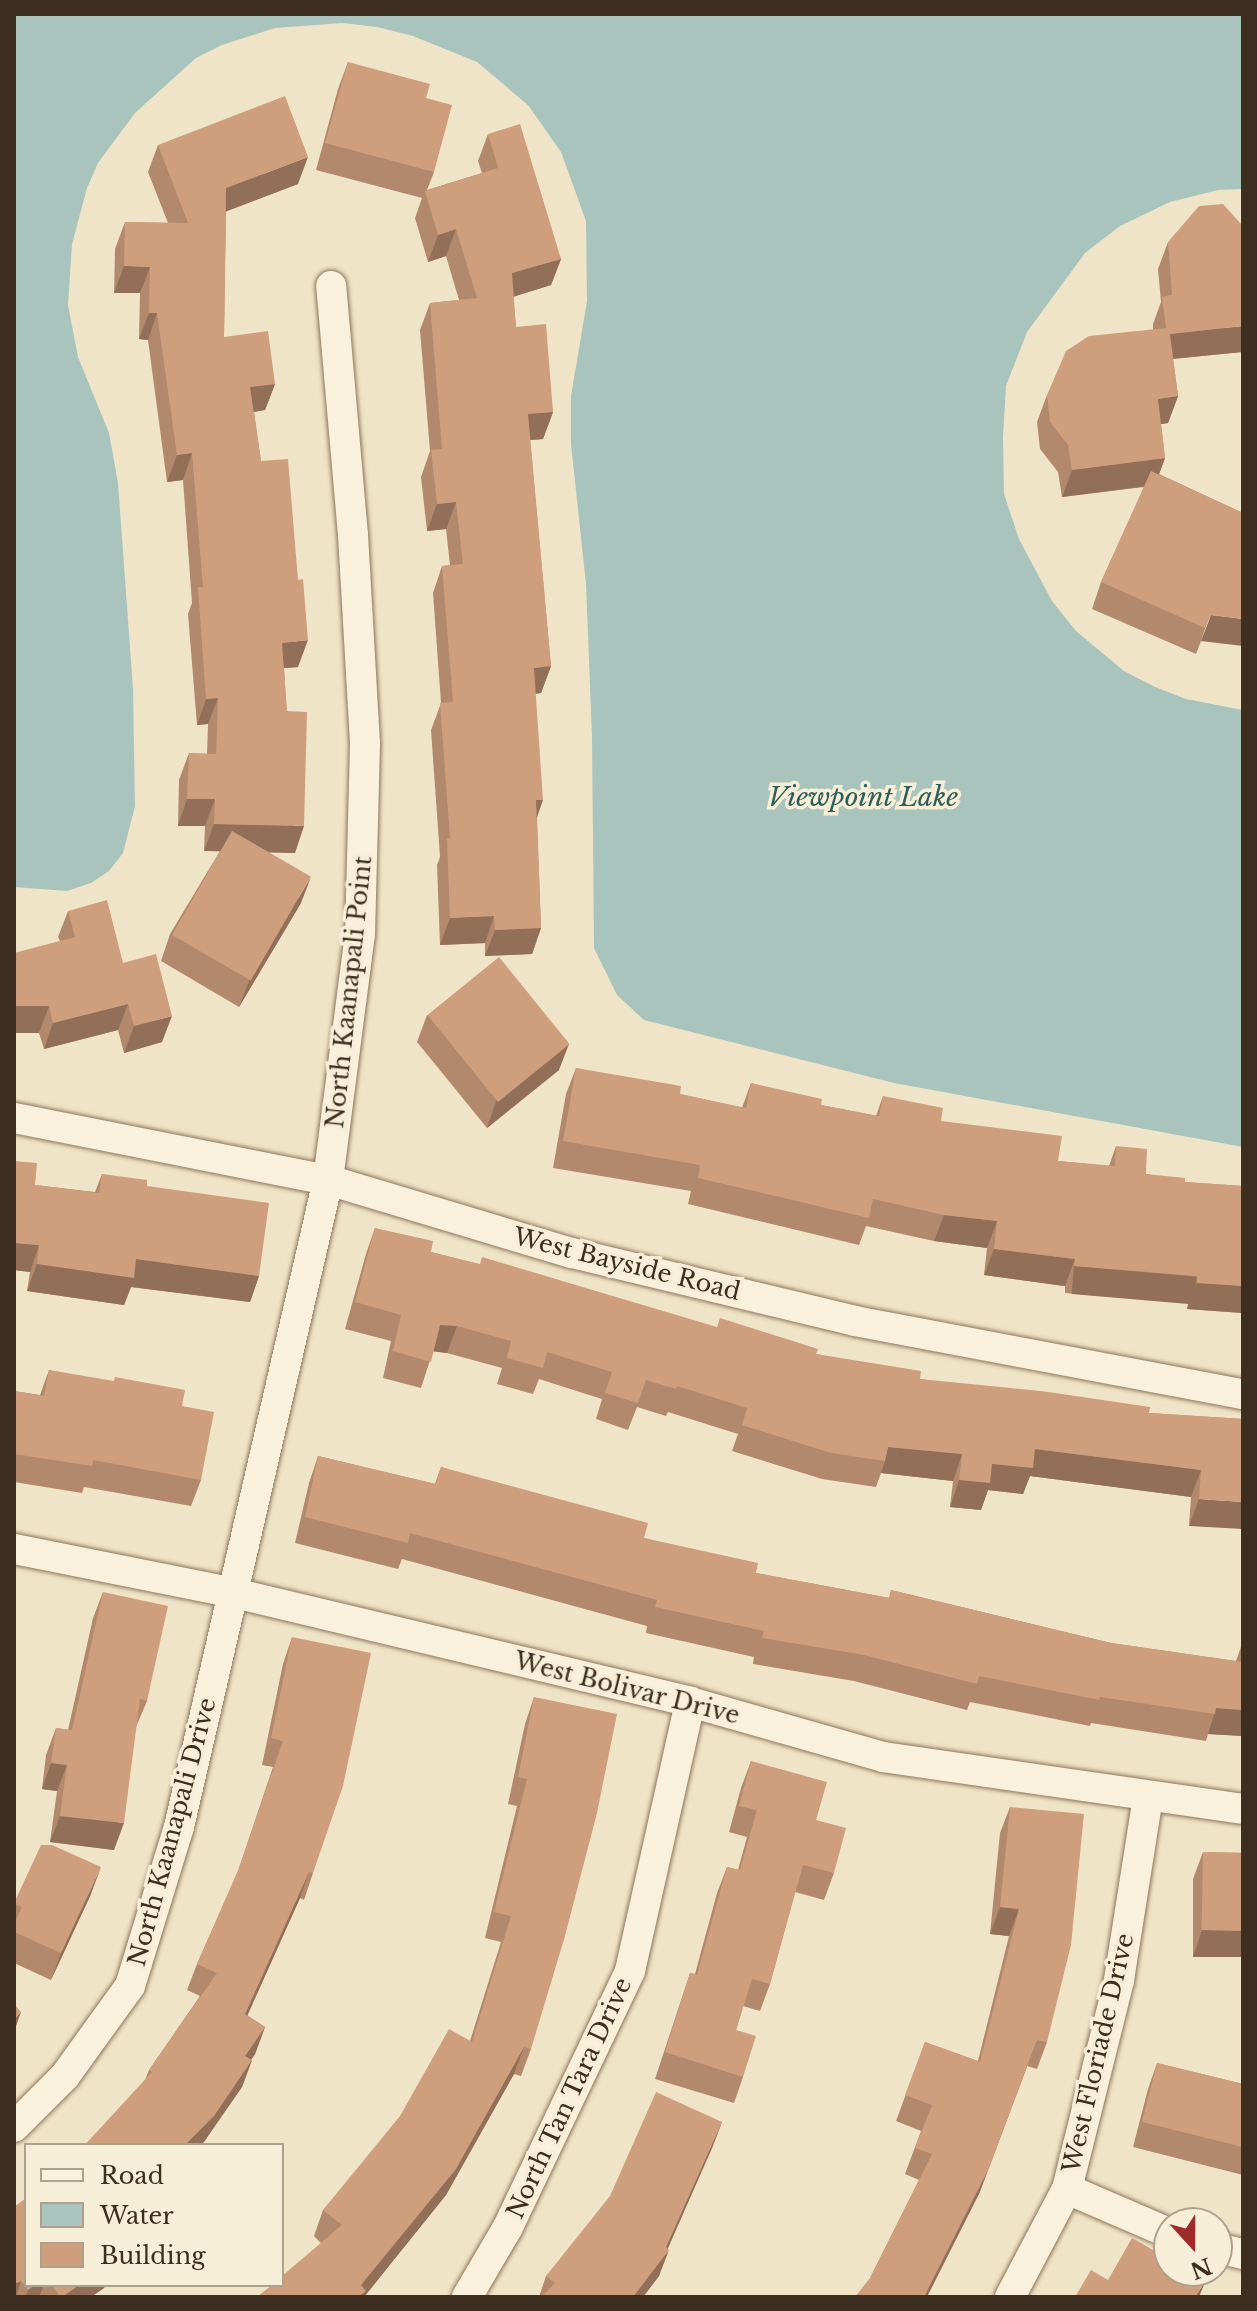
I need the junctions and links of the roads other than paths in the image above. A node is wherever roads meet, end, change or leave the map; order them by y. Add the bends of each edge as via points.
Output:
1 (331, 286) dead end
2 (14, 1118) edge
3 (328, 1180) junction
4 (1243, 1394) edge
5 (14, 1549) edge
6 (234, 1593) junction
7 (690, 1702) junction
8 (1148, 1797) junction
9 (1243, 1809) edge
10 (14, 2127) edge
11 (1067, 2189) junction
12 (1153, 2226) edge
13 (467, 2297) edge
14 (1010, 2297) edge

1 - 3 street, North Kaanapali Point via 353,535 365,758 360,935
2 - 3 street, West Bayside Road
3 - 4 street, West Bayside Road via 572,1253 855,1321
3 - 6 street, North Kaanapali Point
5 - 6 street, West Bolivar Drive
6 - 7 street, West Bolivar Drive
6 - 10 street, North Kaanapali Drive via 179,1827 130,1986 65,2076
7 - 8 street, West Bolivar Drive via 883,1757
7 - 13 street, North Tan Tara Drive via 630,1971 514,2214
8 - 9 street, West Bolivar Drive
8 - 11 street, West Floriade Drive via 1119,1980
11 - 12 street
11 - 14 street, West Floriade Drive

